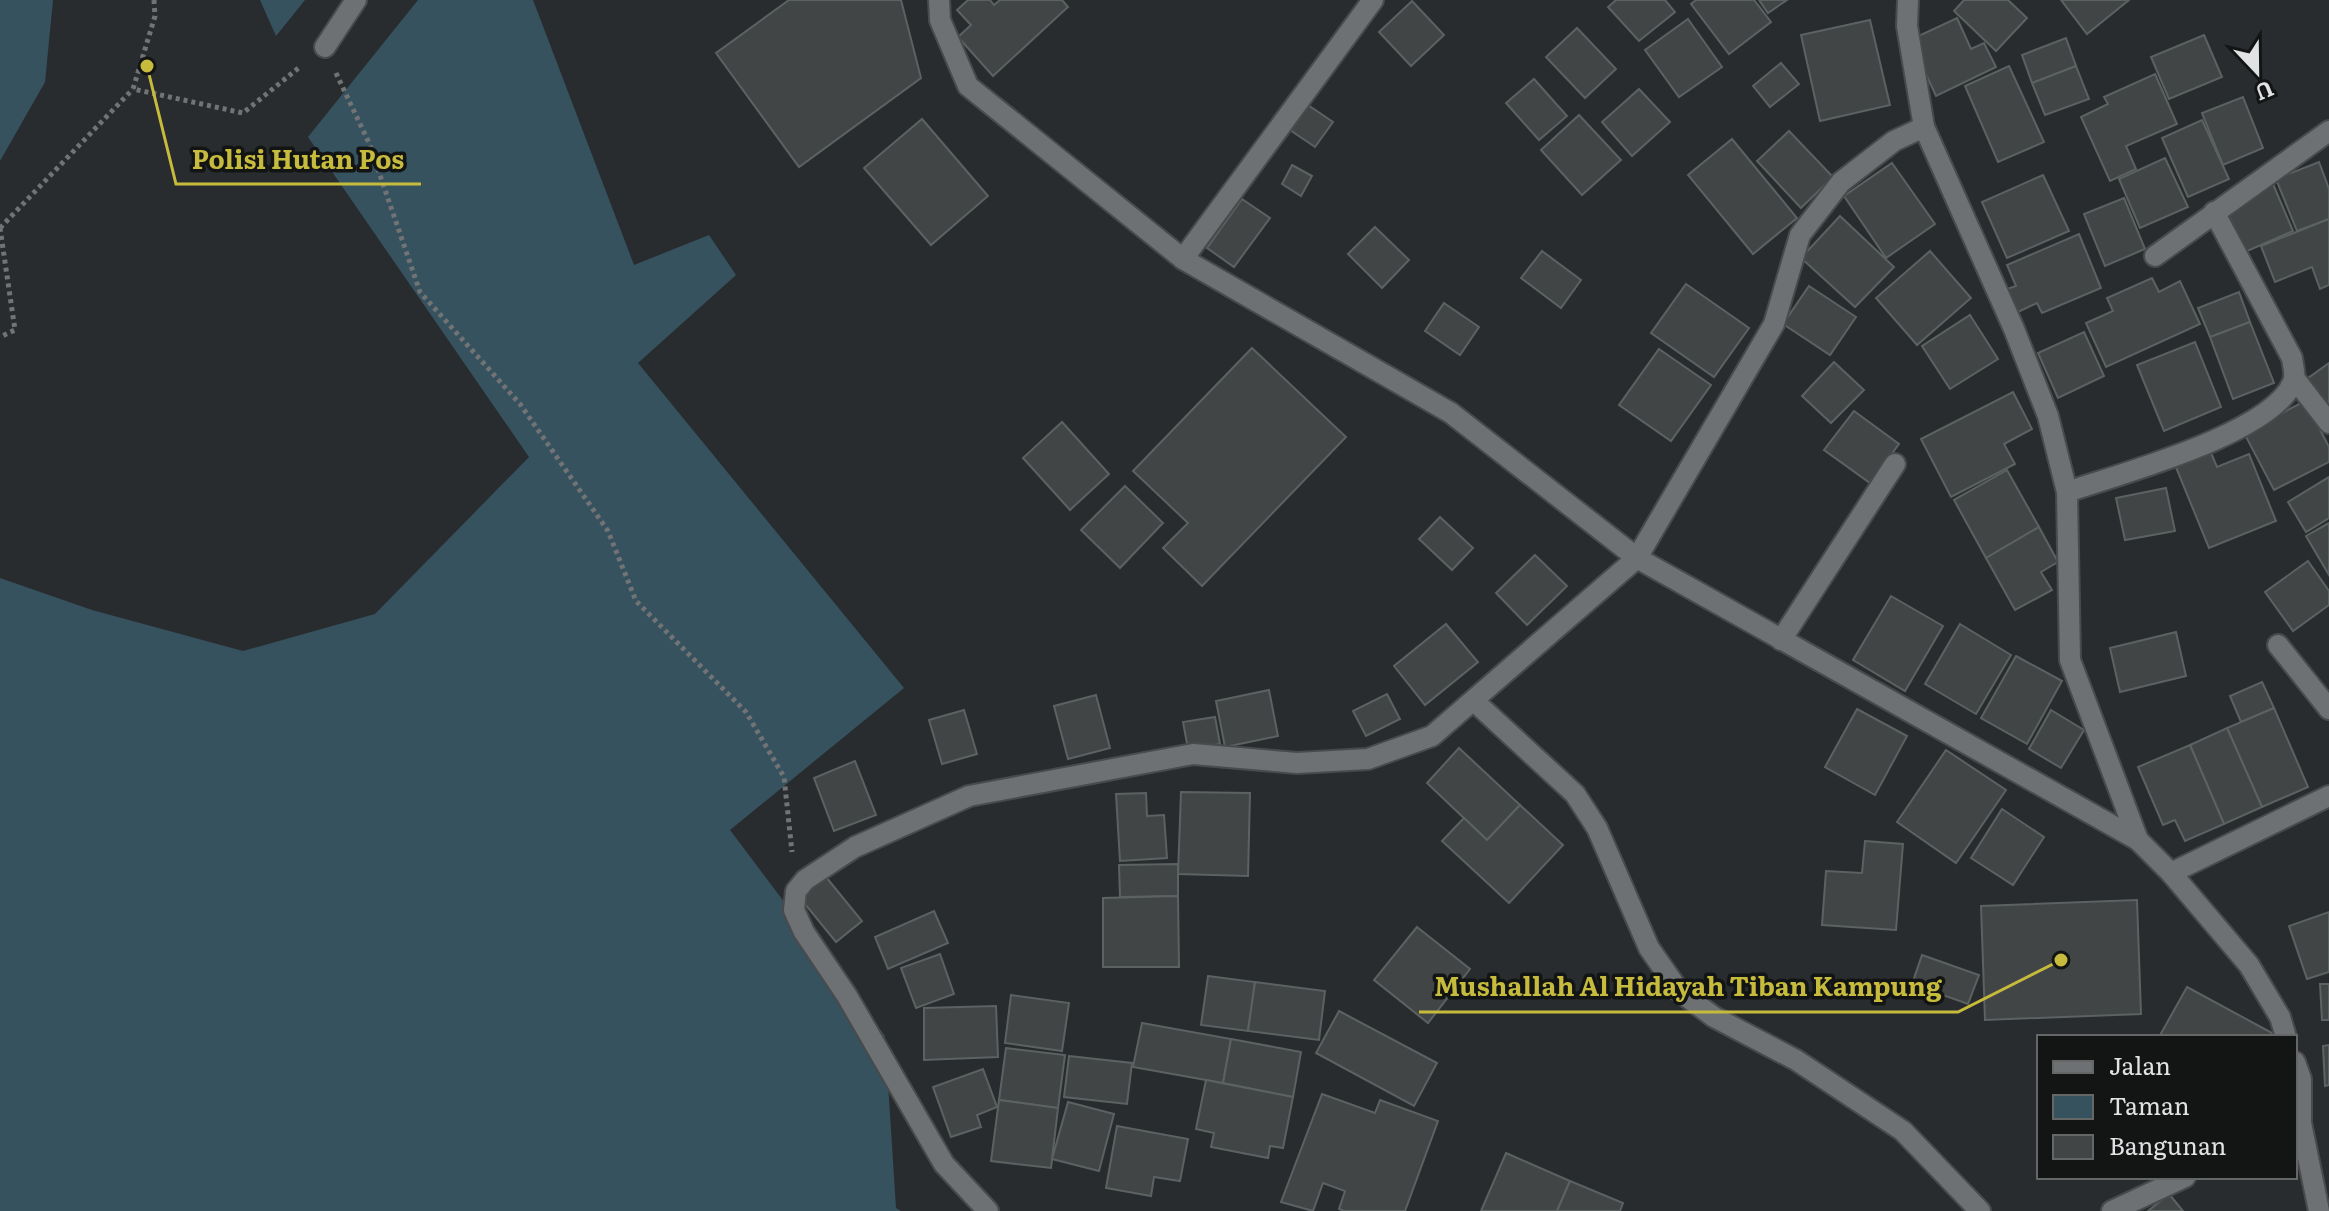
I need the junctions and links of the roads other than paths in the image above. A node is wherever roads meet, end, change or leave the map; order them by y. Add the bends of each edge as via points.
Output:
1 (356, 0) edge
2 (939, 0) edge
3 (1373, 0) edge
4 (1908, 0) edge
5 (325, 47) road end
6 (1924, 127) junction
7 (2329, 131) edge
8 (2214, 212) junction
9 (2155, 256) dead end
10 (1183, 259) junction
11 (2295, 379) junction
12 (2329, 423) edge
13 (1895, 464) dead end
14 (2067, 492) junction
15 (1637, 558) junction
16 (1781, 640) junction
17 (2278, 645) dead end
18 (1474, 701) junction
19 (2329, 709) edge
20 (2329, 796) edge
21 (2138, 840) junction
22 (2171, 873) junction
23 (2285, 1035) edge
24 (2297, 1068) edge
25 (2298, 1124) edge
26 (2181, 1179) edge
27 (988, 1211) edge
28 (1980, 1211) edge
29 (2112, 1211) edge
30 (2319, 1211) edge

1 - 5 street
2 - 10 street via 940,20 968,86
3 - 10 street
4 - 6 street via 1907,26
6 - 14 street via 2014,329 2048,416
6 - 15 street via 1894,141 1841,182 1800,235 1774,324
7 - 8 street
8 - 9 street
8 - 11 street via 2292,358
10 - 15 street via 1451,413
11 - 12 street
11 - 14 street via 2250,422 2213,443
13 - 16 street
14 - 21 street via 2070,660
15 - 16 street
15 - 18 street
16 - 21 street
17 - 19 street
18 - 27 street via 1432,736 1368,759 1297,763 1193,754 969,796 855,847 825,864 796,891 794,910 804,932 944,1164
18 - 28 street via 1575,794 1597,828 1649,948 1679,991 1903,1131
20 - 22 street
21 - 22 street
22 - 23 street via 2249,965
24 - 25 street
25 - 30 street
26 - 29 street

